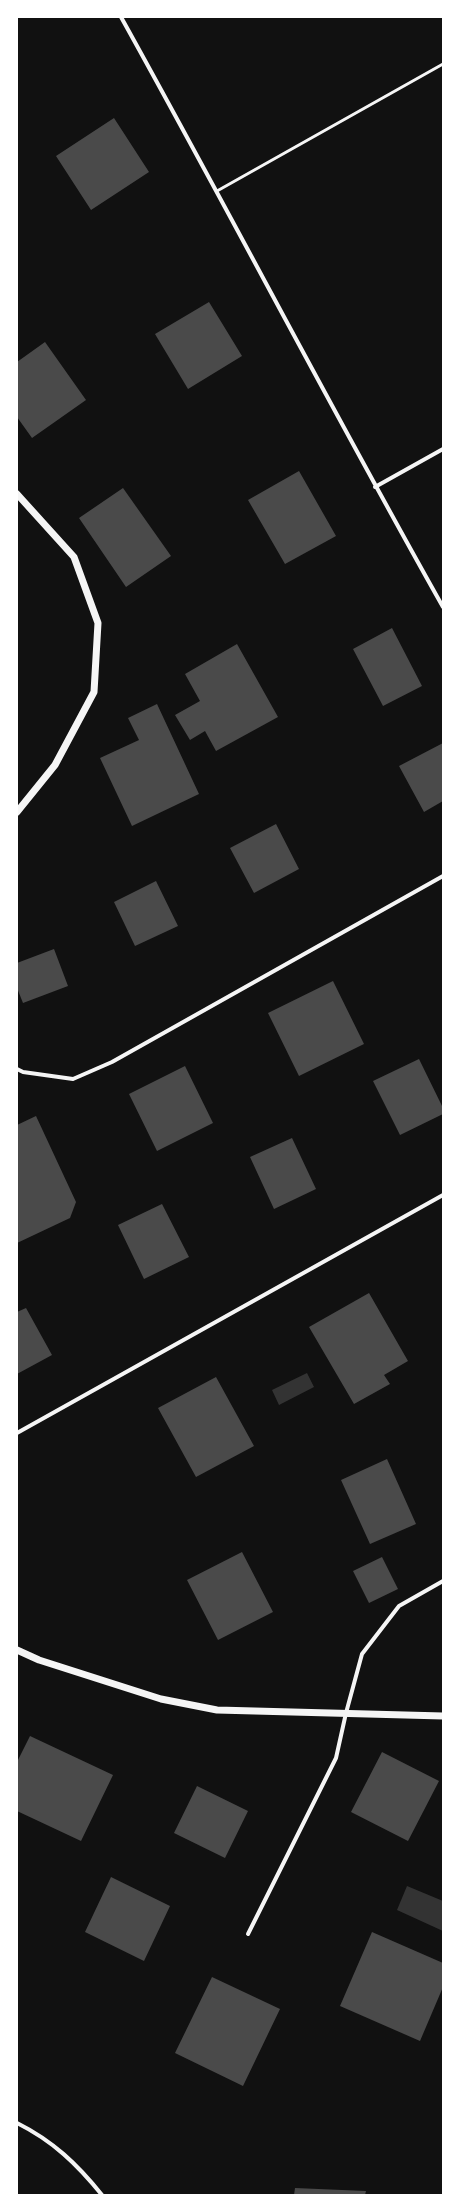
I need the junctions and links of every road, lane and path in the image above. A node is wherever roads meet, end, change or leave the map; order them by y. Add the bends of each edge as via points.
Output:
1 (121, 17) edge
2 (443, 64) edge
3 (217, 191) junction
4 (443, 449) edge
5 (375, 487) junction
6 (17, 494) edge
7 (443, 607) edge
8 (17, 812) edge
9 (443, 876) edge
10 (17, 1069) edge
11 (443, 1195) edge
12 (17, 1433) edge
13 (443, 1581) edge
14 (17, 1650) edge
15 (346, 1712) junction
16 (443, 1716) edge
17 (248, 1934) dead end
18 (17, 2124) edge
19 (102, 2195) edge

1 - 3 street
2 - 3 lane
3 - 5 street
4 - 5 street
5 - 7 street
6 - 8 street via 74,557 98,623 94,692 55,765
9 - 10 street via 112,1062 73,1079
11 - 12 street
13 - 15 street via 399,1606 362,1654
14 - 15 street via 39,1660 161,1699 217,1710
15 - 16 street
15 - 17 street via 336,1758
18 - 19 street via 40,2134 80,2168

